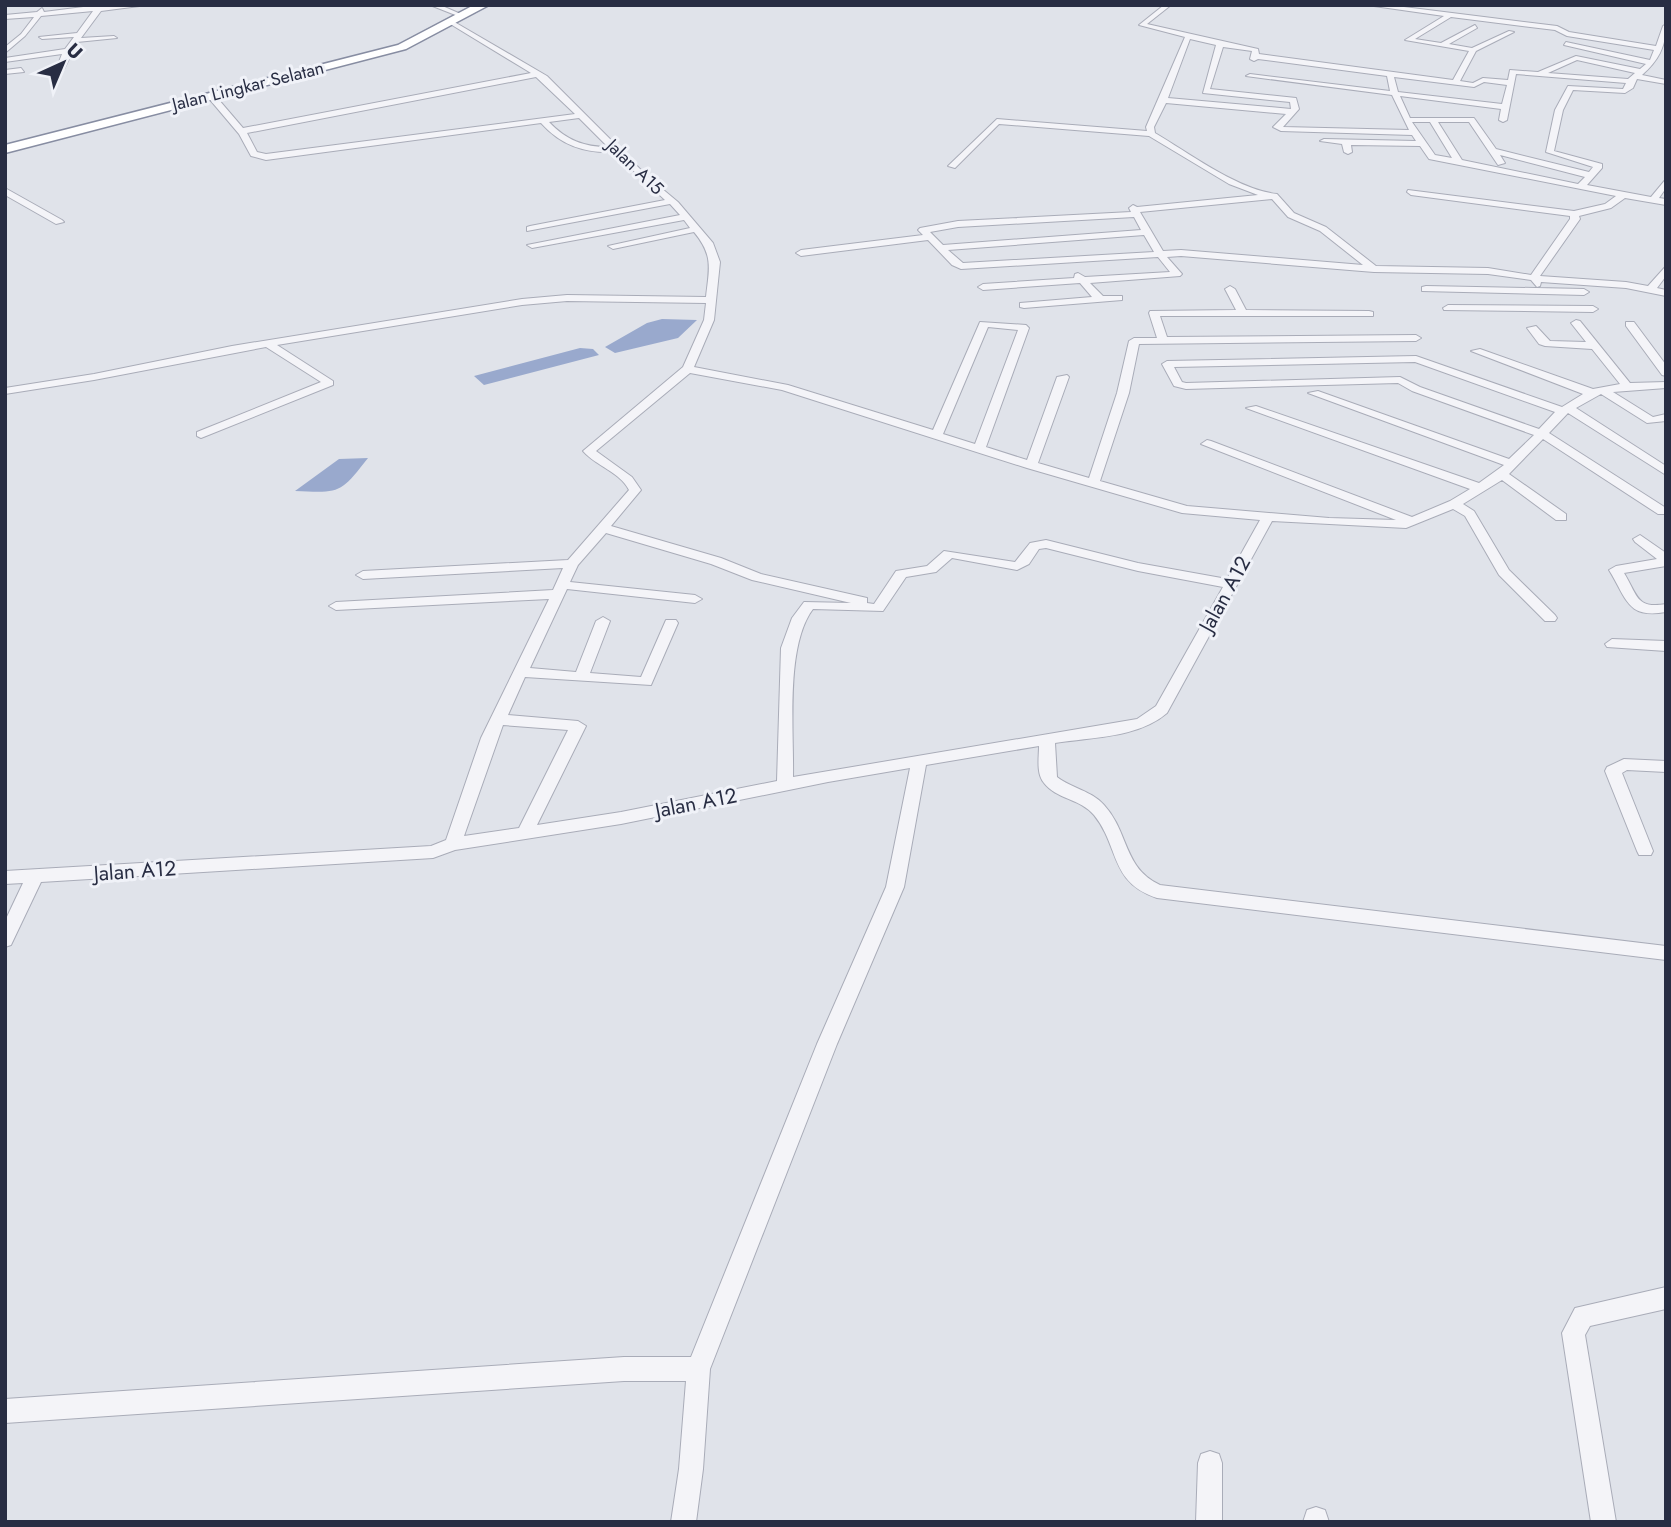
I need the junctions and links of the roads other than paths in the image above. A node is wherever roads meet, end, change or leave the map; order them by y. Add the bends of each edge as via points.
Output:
1 (14, 5) edge
2 (46, 5) edge
3 (144, 5) edge
4 (433, 5) edge
5 (484, 5) edge
6 (1168, 5) edge
7 (1370, 5) edge
8 (100, 7) edge
9 (75, 8) edge
10 (38, 13) junction
11 (5, 15) edge
12 (1450, 15) junction
13 (454, 18) junction
14 (66, 19) dead end
15 (1438, 23) junction
16 (1450, 24) dead end
17 (1463, 26) dead end
18 (1475, 27) junction
19 (1487, 29) dead end
20 (1499, 30) dead end
21 (1665, 31) edge
22 (1511, 32) junction
23 (23, 34) junction
24 (5, 36) edge
25 (1557, 36) junction
26 (42, 37) dead end
27 (76, 38) junction
28 (114, 38) dead end
29 (1187, 38) junction
30 (1220, 44) junction
31 (1442, 46) junction
32 (1473, 50) junction
33 (5, 51) edge
34 (66, 51) junction
35 (1254, 56) junction
36 (5, 60) edge
37 (1650, 62) edge
38 (1666, 63) edge
39 (62, 64) dead end
40 (22, 71) dead end
41 (5, 72) edge
42 (1666, 73) edge
43 (538, 74) junction
44 (1390, 74) junction
45 (1539, 74) junction
46 (1250, 76) junction
47 (1457, 82) junction
48 (1666, 82) edge
49 (1510, 83) junction
50 (1474, 85) junction
51 (1394, 93) junction
52 (1244, 94) junction
53 (210, 95) junction
54 (1163, 100) junction
55 (1468, 102) junction
56 (1505, 107) junction
57 (1293, 112) junction
58 (582, 115) junction
59 (1432, 119) junction
60 (1409, 120) junction
61 (1503, 120) dead end
62 (544, 121) junction
63 (242, 131) junction
64 (1415, 133) junction
65 (1151, 134) junction
66 (1324, 141) dead end
67 (1346, 142) junction
68 (1422, 144) junction
69 (5, 149) edge
70 (617, 149) junction
71 (1492, 151) junction
72 (1348, 152) dead end
73 (1457, 159) junction
74 (1501, 163) junction
75 (951, 166) dead end
76 (1529, 167) dead end
77 (1589, 175) junction
78 (1666, 181) edge
79 (1581, 186) junction
80 (5, 191) edge
81 (1411, 192) dead end
82 (1268, 195) junction
83 (1623, 195) junction
84 (1653, 200) junction
85 (671, 201) junction
86 (1666, 202) edge
87 (1133, 209) junction
88 (1574, 214) junction
89 (686, 217) junction
90 (1026, 220) junction
91 (59, 222) dead end
92 (530, 229) dead end
93 (698, 229) junction
94 (1148, 232) junction
95 (930, 237) junction
96 (1044, 240) junction
97 (532, 245) dead end
98 (613, 246) dead end
99 (940, 248) junction
100 (801, 253) dead end
101 (1159, 253) junction
102 (1062, 258) junction
103 (1374, 269) junction
104 (1666, 269) edge
105 (1534, 277) junction
106 (1082, 280) junction
107 (983, 287) dead end
108 (1230, 289) dead end
109 (1426, 289) dead end
110 (1540, 290) junction
111 (1650, 290) junction
112 (1592, 292) dead end
113 (1666, 293) edge
114 (1099, 298) junction
115 (1118, 298) dead end
116 (711, 300) junction
117 (1024, 305) dead end
118 (1447, 308) dead end
119 (1562, 309) junction
120 (1593, 309) dead end
121 (1242, 313) junction
122 (1369, 314) dead end
123 (1576, 323) dead end
124 (1630, 324) dead end
125 (1274, 326) junction
126 (1532, 328) dead end
127 (1416, 338) dead end
128 (1163, 341) junction
129 (267, 343) junction
130 (1594, 346) junction
131 (1476, 351) dead end
132 (1416, 359) junction
133 (1271, 360) junction
134 (1510, 363) junction
135 (688, 369) junction
136 (1499, 369) dead end
137 (1666, 373) edge
138 (1488, 375) dead end
139 (1063, 377) dead end
140 (1400, 380) junction
141 (1476, 381) junction
142 (1286, 384) junction
143 (1666, 385) edge
144 (1627, 386) junction
145 (10, 391) edge
146 (1597, 392) junction
147 (1314, 393) dead end
148 (1252, 408) dead end
149 (1565, 410) junction
150 (1666, 417) edge
151 (1651, 421) junction
152 (1666, 430) edge
153 (201, 434) dead end
154 (1543, 434) junction
155 (937, 435) junction
156 (1207, 444) dead end
157 (979, 449) junction
158 (1031, 465) junction
159 (1506, 469) junction
160 (1666, 471) edge
161 (1093, 483) junction
162 (1480, 488) junction
163 (1454, 504) junction
164 (1662, 511) dead end
165 (1268, 517) junction
166 (1561, 517) dead end
167 (1414, 522) junction
168 (604, 528) junction
169 (1640, 539) dead end
170 (1666, 561) edge
171 (572, 564) junction
172 (363, 575) dead end
173 (1231, 584) junction
174 (561, 590) junction
175 (695, 599) dead end
176 (336, 606) dead end
177 (862, 606) junction
178 (1666, 608) edge
179 (1550, 618) dead end
180 (603, 621) dead end
181 (671, 623) dead end
182 (1612, 644) dead end
183 (1666, 646) edge
184 (521, 672) junction
185 (581, 677) junction
186 (498, 719) junction
187 (1047, 741) junction
188 (918, 761) junction
189 (1666, 767) edge
190 (785, 786) junction
191 (524, 834) junction
192 (453, 844) junction
193 (1645, 851) dead end
194 (35, 877) junction
195 (5, 878) edge
196 (8, 929) edge
197 (1666, 953) edge
198 (1666, 1298) edge
199 (698, 1369) junction
200 (5, 1411) edge
201 (1210, 1463) dead end
202 (682, 1522) edge
203 (1209, 1522) edge
204 (1604, 1522) edge

1 - 11 street
2 - 10 street
3 - 8 street
4 - 13 street, Jalan A15
5 - 13 highway, Jalan Lingkar Selatan
6 - 29 street via 1142,25
7 - 12 street
8 - 9 street
8 - 27 street
9 - 10 street
9 - 14 street
10 - 11 street
10 - 23 street
12 - 15 street
12 - 25 street via 1557,28
13 - 43 street, Jalan A15
13 - 53 highway, Jalan Lingkar Selatan via 402,47
15 - 16 street
15 - 31 street via 1408,40
17 - 18 street
18 - 19 street
18 - 31 street
20 - 22 street
21 - 37 street
22 - 25 street
22 - 32 street
23 - 24 street
23 - 33 street
25 - 37 street
25 - 37 street
26 - 27 street
27 - 28 street
27 - 34 street
29 - 30 street
29 - 54 street
30 - 35 street via 1255,50
30 - 52 street via 1205,89
31 - 32 street
32 - 47 street
34 - 36 street
34 - 39 street
35 - 44 street
35 - 46 street
37 - 38 street
37 - 42 street
37 - 45 street
37 - 45 street via 1576,58
37 - 48 street
37 - 77 street via 1625,92 1571,88 1559,110 1550,152 1598,165
40 - 41 street
43 - 58 street, Jalan A15
43 - 63 street
44 - 47 street
44 - 51 street
45 - 49 street via 1513,72
46 - 51 street
46 - 52 street
47 - 50 street
49 - 50 street via 1483,80
49 - 56 street
50 - 55 street
51 - 55 street
51 - 60 street
52 - 57 street via 1293,100
53 - 63 street
53 - 69 highway, Jalan Lingkar Selatan
54 - 57 street
54 - 65 street
55 - 56 street
56 - 61 street
57 - 64 street via 1277,127
58 - 62 street
58 - 70 street, Jalan A15
59 - 60 street
59 - 71 street via 1471,120
59 - 73 street
60 - 64 street
62 - 63 street via 266,157 254,154
62 - 70 street via 556,135 573,144
64 - 68 street
65 - 75 street via 997,121
65 - 82 street via 1232,182
66 - 67 street
67 - 68 street
67 - 72 street
68 - 73 street via 1432,158
70 - 85 street, Jalan A15
71 - 74 street
71 - 77 street
73 - 74 street
73 - 79 street
74 - 76 street
77 - 79 street
78 - 84 street
79 - 83 street
80 - 91 street
81 - 88 street
82 - 87 street
82 - 103 street
83 - 84 street
83 - 88 street via 1608,206
84 - 86 street
85 - 89 street, Jalan A15
85 - 92 street
87 - 90 street
87 - 94 street
88 - 105 street via 1575,219
89 - 93 street, Jalan A15
89 - 97 street
90 - 95 street via 923,229
90 - 96 street
93 - 98 street
93 - 116 street, Jalan A15 via 715,262
94 - 96 street
94 - 101 street
95 - 99 street
95 - 100 street
96 - 99 street
96 - 102 street
99 - 102 street via 961,266
101 - 102 street
101 - 103 street
101 - 106 street via 1177,274
102 - 106 street
103 - 105 street via 1488,271
104 - 111 street
105 - 110 street
105 - 111 street
106 - 107 street
106 - 114 street
108 - 121 street
109 - 110 street
110 - 112 street
110 - 119 street
111 - 113 street
114 - 115 street
114 - 117 street
116 - 129 street via 567,298 522,302
116 - 135 street, Jalan A15 via 709,320
118 - 119 street
119 - 120 street
121 - 125 street
121 - 128 street via 1154,313
122 - 125 street
123 - 130 street
124 - 137 street
125 - 127 street
125 - 128 street
126 - 130 street via 1549,344
128 - 161 street via 1134,341 1123,393
129 - 145 street
129 - 153 street via 329,383
130 - 144 street
131 - 134 street
132 - 133 street
132 - 140 street
132 - 141 street
133 - 142 street
133 - 142 street via 1167,364 1182,386
134 - 136 street
134 - 146 street
135 - 155 street via 784,387
135 - 168 street via 589,451 635,486
138 - 141 street
139 - 158 street
140 - 142 street
140 - 154 street
141 - 149 street
143 - 144 street
144 - 146 street
146 - 149 street
146 - 151 street
147 - 159 street
148 - 162 street
149 - 154 street
149 - 160 street
150 - 151 street
151 - 152 street
154 - 159 street
154 - 164 street
155 - 157 street
155 - 157 street via 985,324 1023,327
156 - 167 street
157 - 158 street
158 - 161 street
159 - 162 street
159 - 166 street
161 - 165 street via 1186,510
162 - 163 street
163 - 167 street
163 - 179 street via 1470,514 1504,572
165 - 167 street
165 - 173 street, Jalan A12
168 - 171 street
168 - 177 street via 757,577 848,596 864,601
169 - 170 street
170 - 178 street via 1616,570 1638,607 1648,611
171 - 172 street
171 - 174 street
173 - 177 street via 1046,544 1035,546 1017,566 949,554 931,569 901,574 881,607
173 - 187 street, Jalan A12 via 1156,715 1140,723
174 - 175 street
174 - 176 street
174 - 184 street
177 - 190 street via 809,605 799,618 788,648
180 - 185 street
181 - 185 street via 646,682
182 - 183 street
184 - 185 street
184 - 186 street
186 - 191 street via 578,726
186 - 192 street
187 - 188 street, Jalan A12
187 - 197 street via 1050,780 1092,802 1114,831 1131,877 1157,891
188 - 190 street, Jalan A12
188 - 199 street via 895,887 827,1044
189 - 193 street via 1624,764 1613,771
190 - 191 street, Jalan A12
191 - 192 street, Jalan A12
192 - 194 street, Jalan A12 via 433,852
194 - 195 street, Jalan A12
194 - 196 street
198 - 204 street via 1583,1316 1573,1333
199 - 200 street via 624,1369
199 - 202 street
201 - 203 street

